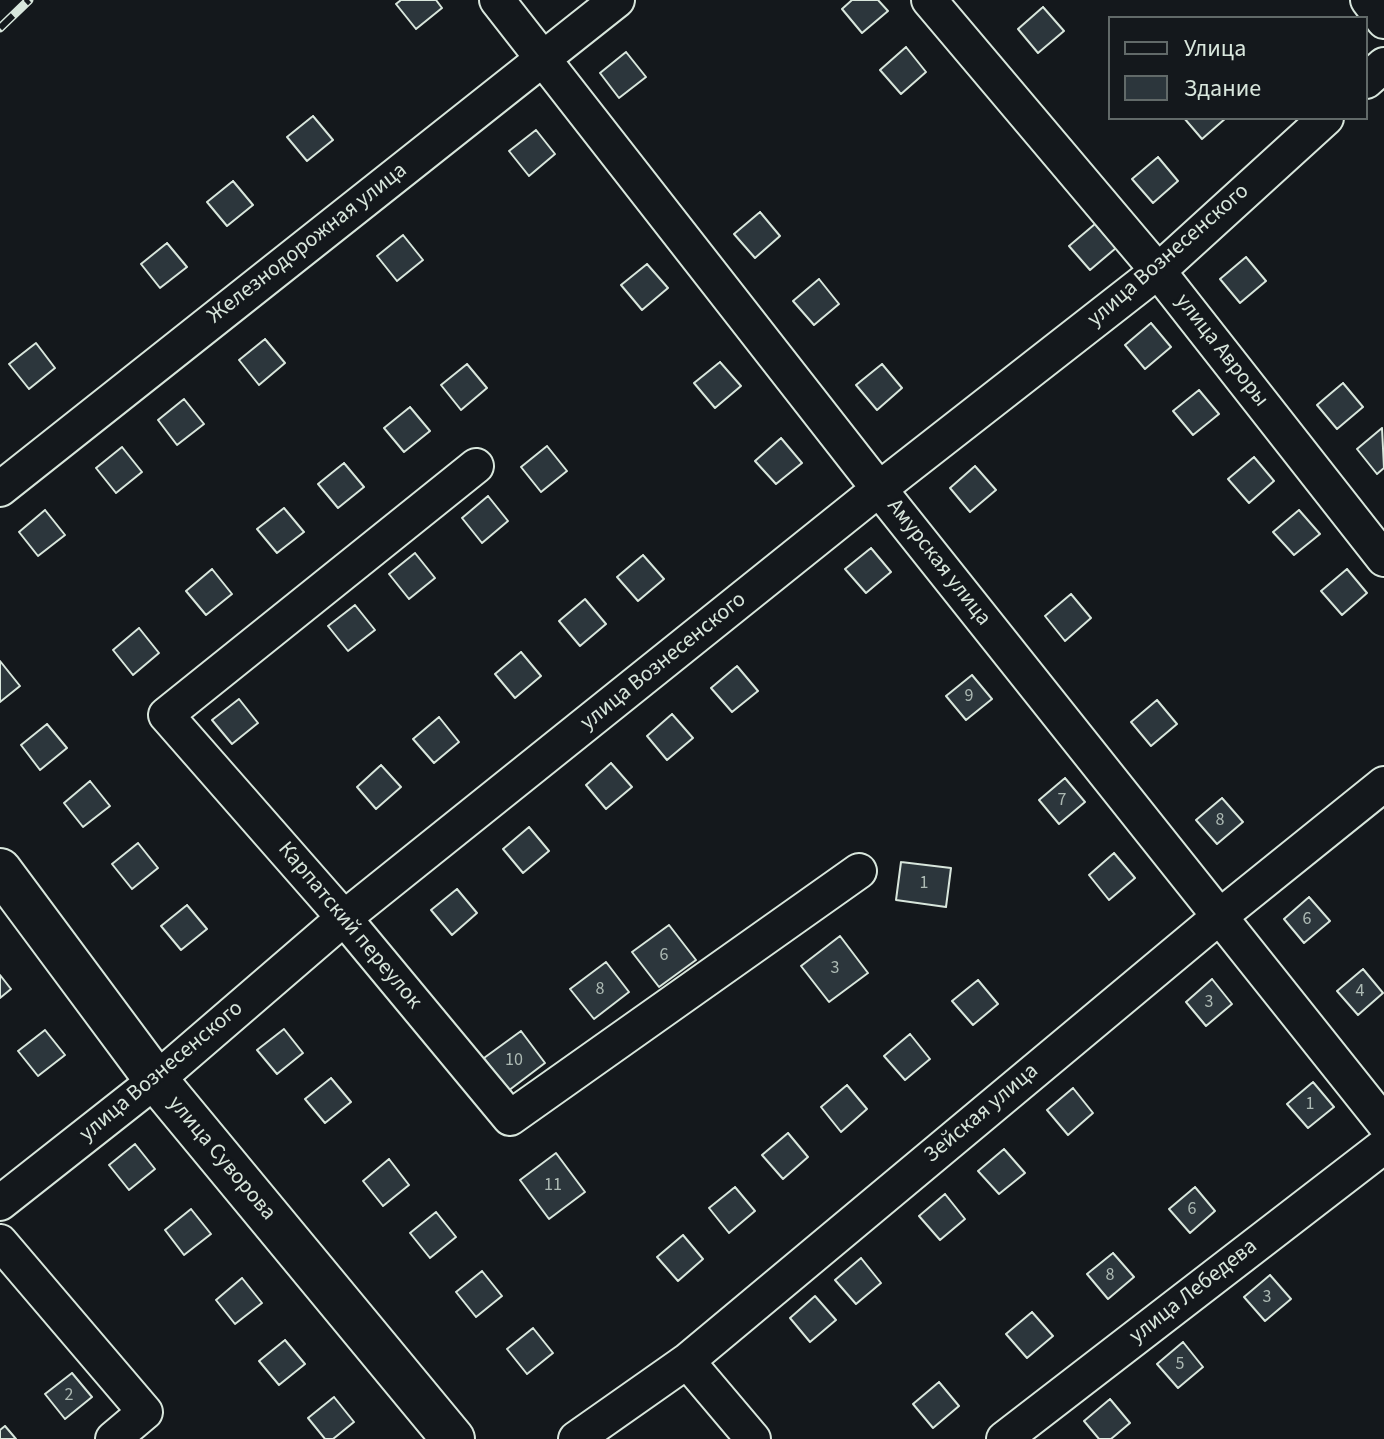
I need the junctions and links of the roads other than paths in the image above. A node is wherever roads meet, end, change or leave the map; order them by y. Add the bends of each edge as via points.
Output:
1 (497, 0) edge
2 (617, 0) edge
3 (929, 0) edge
4 (1368, 0) edge
5 (1384, 21) edge
6 (544, 57) junction
7 (1384, 65) edge
8 (1368, 79) edge
9 (1324, 120) edge
10 (1158, 271) junction
11 (476, 466) dead end
12 (0, 489) edge
13 (879, 489) junction
14 (1384, 559) edge
15 (1384, 784) edge
16 (0, 870) edge
17 (859, 871) dead end
18 (1219, 917) junction
19 (344, 918) junction
20 (156, 1080) junction
21 (1384, 1123) edge
22 (1384, 1146) edge
23 (0, 1203) edge
24 (0, 1242) edge
25 (687, 1361) junction
26 (113, 1439) edge
27 (453, 1439) edge
28 (576, 1439) edge
29 (753, 1439) edge
30 (1004, 1439) edge

1 - 6 street, Амурская улица
2 - 6 street, Железнодорожная улица
3 - 10 street, улица Авроры
4 - 5 street
6 - 12 street, Железнодорожная улица
6 - 13 street, Амурская улица
7 - 8 street
9 - 10 street, улица Вознесенского
10 - 13 street, улица Вознесенского
10 - 14 street, улица Авроры
11 - 19 street, Карпатский переулок via 166,715
13 - 18 street, Амурская улица
13 - 19 street, улица Вознесенского
15 - 18 street, Зейская улица
16 - 20 main road, улица Суворова
17 - 19 street, Карпатский переулок via 510,1118
18 - 21 street, Амурская улица
18 - 25 street, Зейская улица
19 - 20 street, улица Вознесенского
20 - 23 street, улица Вознесенского
20 - 27 main road, улица Суворова
22 - 30 street, улица Лебедева
24 - 26 street via 145,1412
25 - 28 street, Зейская улица
25 - 29 street

